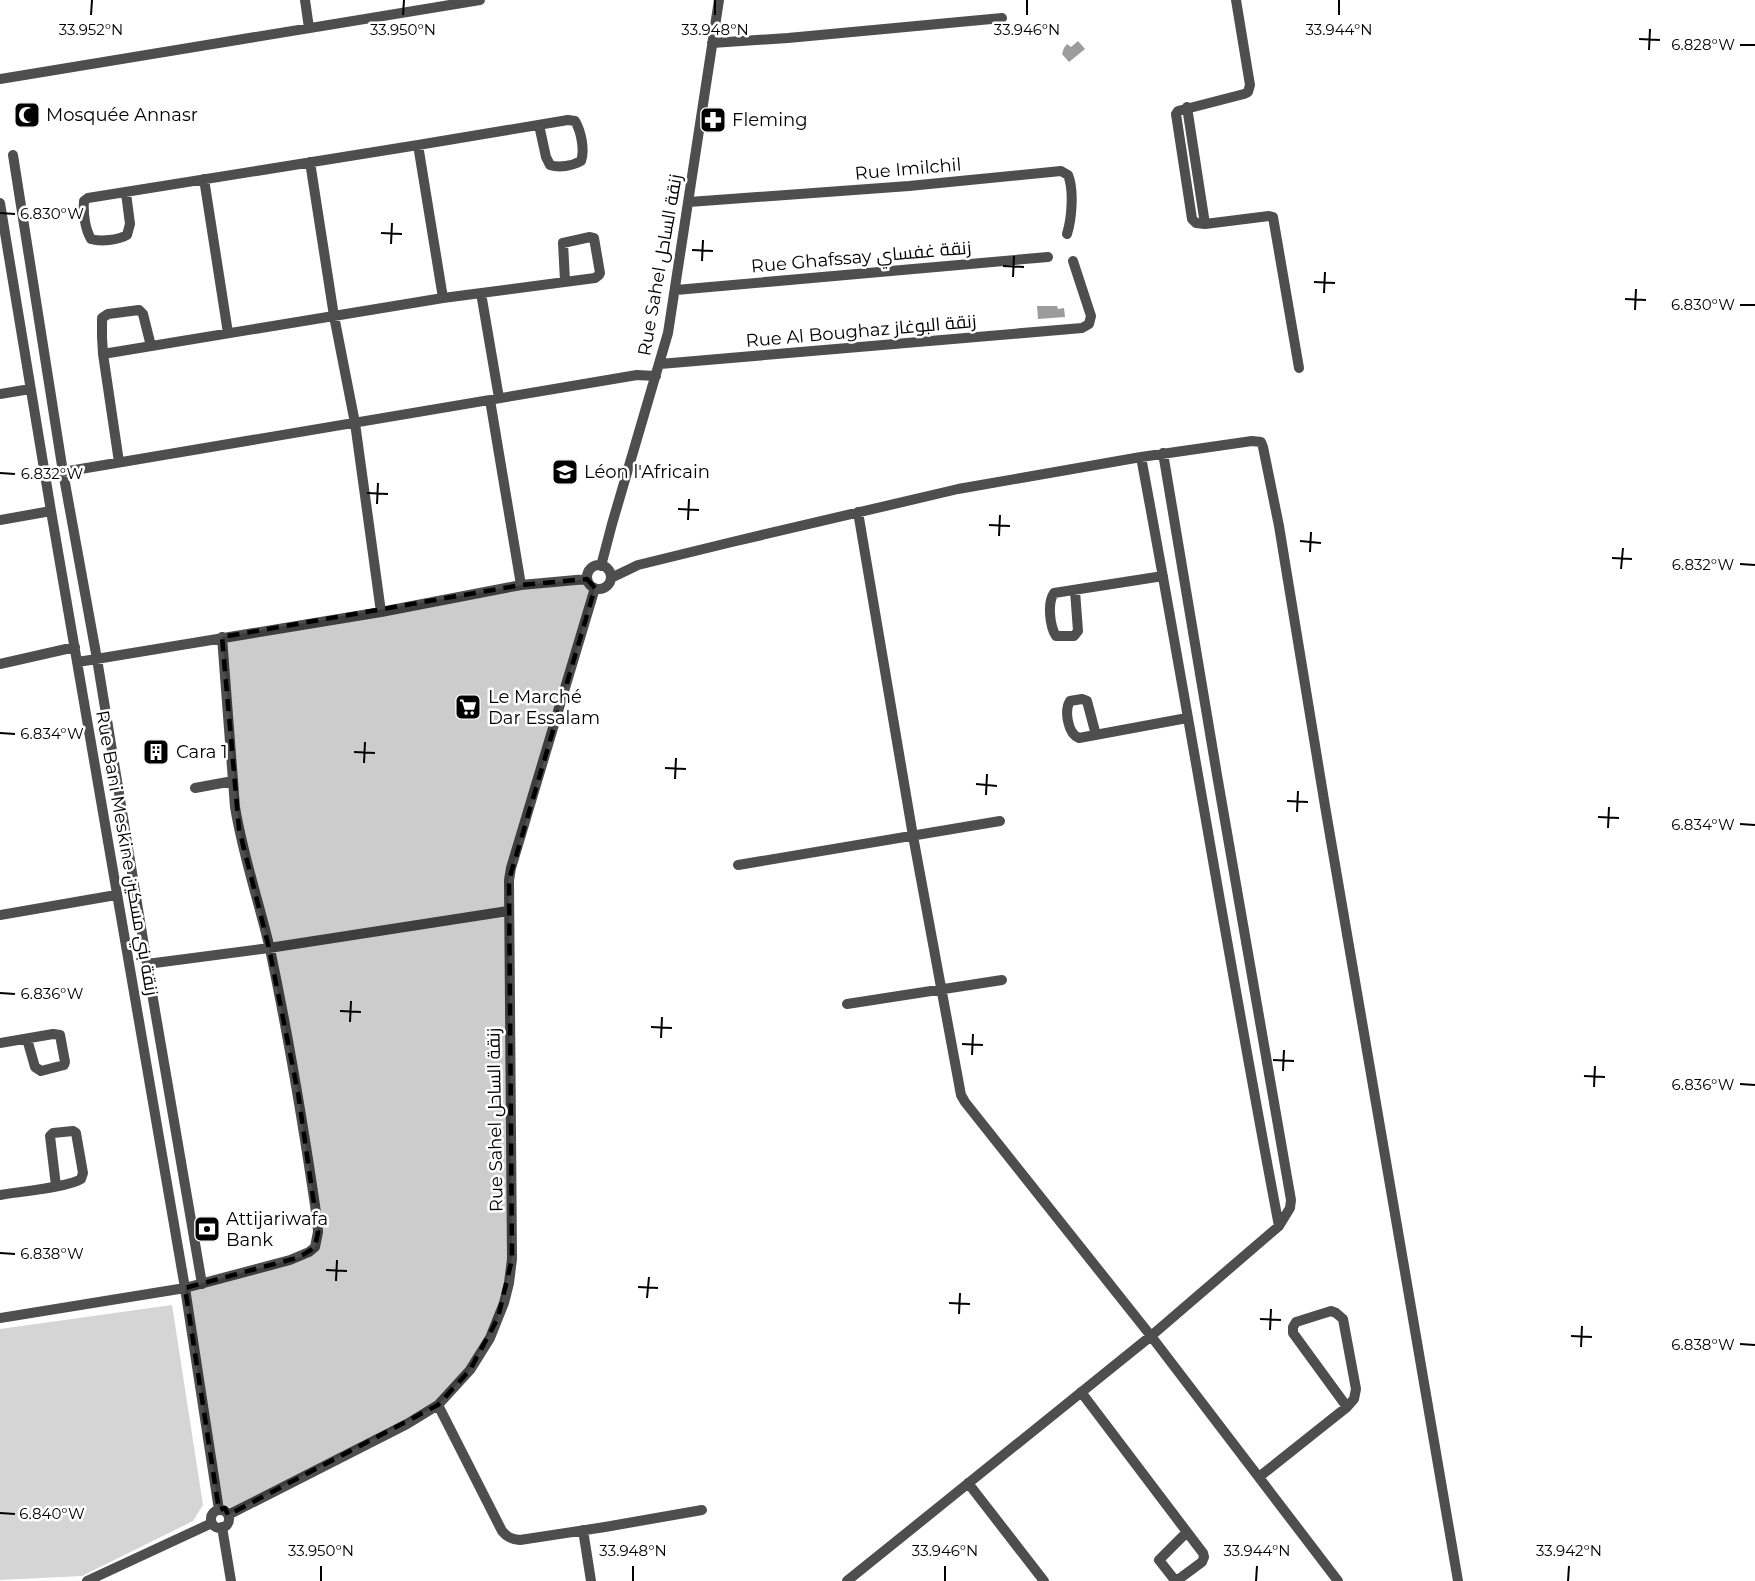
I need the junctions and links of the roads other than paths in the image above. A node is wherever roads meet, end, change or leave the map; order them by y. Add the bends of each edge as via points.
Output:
1 (305, 0) edge
2 (480, 0) edge
3 (719, 0) edge
4 (1236, 0) edge
5 (1002, 18) dead end
6 (309, 28) junction
7 (712, 43) junction
8 (0, 79) edge
9 (539, 125) junction
10 (418, 146) junction
11 (14, 155) dead end
12 (310, 162) junction
13 (204, 179) junction
14 (126, 193) junction
15 (0, 202) edge
16 (689, 202) junction
17 (1067, 234) dead end
18 (1048, 257) dead end
19 (1073, 261) dead end
20 (565, 281) junction
21 (676, 290) junction
22 (482, 292) junction
23 (443, 298) junction
24 (334, 316) junction
25 (228, 333) junction
26 (151, 346) junction
27 (104, 354) junction
28 (660, 364) junction
29 (1299, 368) dead end
30 (656, 376) junction
31 (30, 389) junction
32 (0, 394) edge
33 (495, 399) junction
34 (355, 423) junction
35 (1163, 453) junction
36 (1141, 457) junction
37 (119, 462) junction
38 (63, 472) junction
39 (45, 475) junction
40 (51, 511) junction
41 (858, 512) junction
42 (0, 520) edge
43 (601, 566) junction
44 (1163, 576) junction
45 (611, 578) junction
46 (587, 579) junction
47 (520, 585) junction
48 (595, 588) junction
49 (1075, 591) dead end
50 (381, 612) junction
51 (222, 637) junction
52 (75, 647) junction
53 (97, 659) junction
54 (78, 662) junction
55 (0, 664) edge
56 (1187, 718) junction
57 (1096, 735) dead end
58 (1217, 776) junction
59 (1197, 778) junction
60 (233, 782) junction
61 (195, 788) dead end
62 (1000, 821) dead end
63 (913, 836) junction
64 (738, 865) dead end
65 (116, 895) junction
66 (508, 911) junction
67 (0, 915) edge
68 (269, 948) junction
69 (147, 964) junction
70 (1002, 980) dead end
71 (942, 990) junction
72 (847, 1005) dead end
73 (27, 1039) dead end
74 (0, 1043) edge
75 (56, 1186) junction
76 (0, 1195) edge
77 (1279, 1226) junction
78 (202, 1284) junction
79 (185, 1288) junction
80 (0, 1318) edge
81 (1151, 1336) junction
82 (1081, 1392) junction
83 (438, 1405) junction
84 (1347, 1407) junction
85 (1259, 1477) junction
86 (968, 1483) junction
87 (702, 1510) dead end
88 (223, 1512) junction
89 (217, 1525) junction
90 (583, 1530) junction
91 (1187, 1532) junction
92 (87, 1581) edge
93 (231, 1581) edge
94 (591, 1581) edge
95 (847, 1581) edge
96 (1044, 1581) edge
97 (1338, 1581) edge
98 (1458, 1581) edge

1 - 6 street
2 - 6 street
3 - 7 street, Rue Sahel زنقة الساحل
4 - 29 street via 1250,90 1178,111 1182,161 1192,219 1196,223 1273,217
5 - 7 street
6 - 8 street
7 - 16 street, Rue Sahel زنقة الساحل
9 - 9 street via 550,165 558,167 581,161 583,151 575,120
9 - 10 street
10 - 12 street
10 - 23 street
11 - 38 street
12 - 13 street
12 - 24 street
13 - 14 street
13 - 25 street
14 - 14 street via 86,199 91,239 127,235 130,224
15 - 31 street, Rue Bani Meskine زنقة بني مسكين
16 - 17 street, Rue Imilchil via 1061,171 1068,175 1071,185
16 - 21 street, Rue Sahel زنقة الساحل
18 - 21 street, Rue Ghafssay زنقة غفساي
19 - 28 street, Rue Al Boughaz زنقة البوغاز via 1090,312 1091,321 1082,328
20 - 20 street via 563,243 594,238 600,275
20 - 22 street
21 - 28 street, Rue Sahel زنقة الساحل
22 - 23 street
22 - 33 street
23 - 24 street
24 - 25 street
24 - 34 street
25 - 26 street
26 - 27 street
26 - 27 street via 142,311 108,314 101,324
27 - 37 street
28 - 30 street, Rue Sahel زنقة الساحل
30 - 33 street via 637,375
30 - 43 street, Rue Sahel زنقة الساحل
31 - 32 street
31 - 39 street, Rue Bani Meskine زنقة بني مسكين
33 - 34 street
33 - 47 street
34 - 37 street
34 - 50 street
35 - 36 street
35 - 58 street
35 - 98 street via 1252,441 1261,442 1263,447 1280,526
36 - 41 street via 958,489
36 - 44 street
37 - 38 street
38 - 39 street
38 - 53 street
39 - 40 street, Rue Bani Meskine زنقة بني مسكين
40 - 42 street
40 - 52 street, Rue Bani Meskine زنقة بني مسكين
41 - 45 street via 638,565
41 - 63 street
43 - 45 street
43 - 46 street via 590,570
44 - 49 street
44 - 56 street
45 - 48 street via 606,587
46 - 47 street
46 - 48 street
47 - 50 street
48 - 66 street, Rue Sahel زنقة الساحل via 511,868
50 - 51 street
51 - 53 street
51 - 60 street
52 - 54 street, Rue Bani Meskine زنقة بني مسكين
52 - 55 street
53 - 54 street
53 - 69 street
54 - 65 street, Rue Bani Meskine زنقة بني مسكين
56 - 57 street
56 - 59 street
58 - 59 street
58 - 77 street via 1291,1200
59 - 77 street
60 - 61 street
60 - 68 street via 239,829
62 - 63 street
63 - 64 street
63 - 71 street
65 - 67 street
65 - 79 street, Rue Bani Meskine زنقة بني مسكين
66 - 68 street
66 - 83 street, Rue Sahel زنقة الساحل via 513,1216 509,1283 480,1355
68 - 69 street
68 - 78 street via 298,1093 318,1240 315,1247 300,1257
69 - 78 street
70 - 71 street
71 - 72 street
71 - 81 street via 965,1102
73 - 74 street
75 - 75 street via 76,1182 83,1176 73,1131 50,1136
75 - 76 street
77 - 81 street
78 - 79 street
79 - 80 street
79 - 88 street, Rue Bani Meskine زنقة بني مسكين
81 - 82 street
81 - 85 street
82 - 86 street
82 - 91 street
83 - 88 street, Rue Sahel زنقة الساحل via 407,1424
83 - 90 street via 507,1536 520,1540
84 - 84 street via 1356,1393 1343,1319 1331,1311 1296,1322 1294,1335
84 - 85 street
85 - 97 street
86 - 95 street
86 - 96 street
87 - 90 street
88 - 89 street via 212,1515
88 - 89 street via 227,1524
89 - 92 street
89 - 93 street
90 - 94 street
91 - 91 street via 1204,1560 1174,1579 1159,1560

